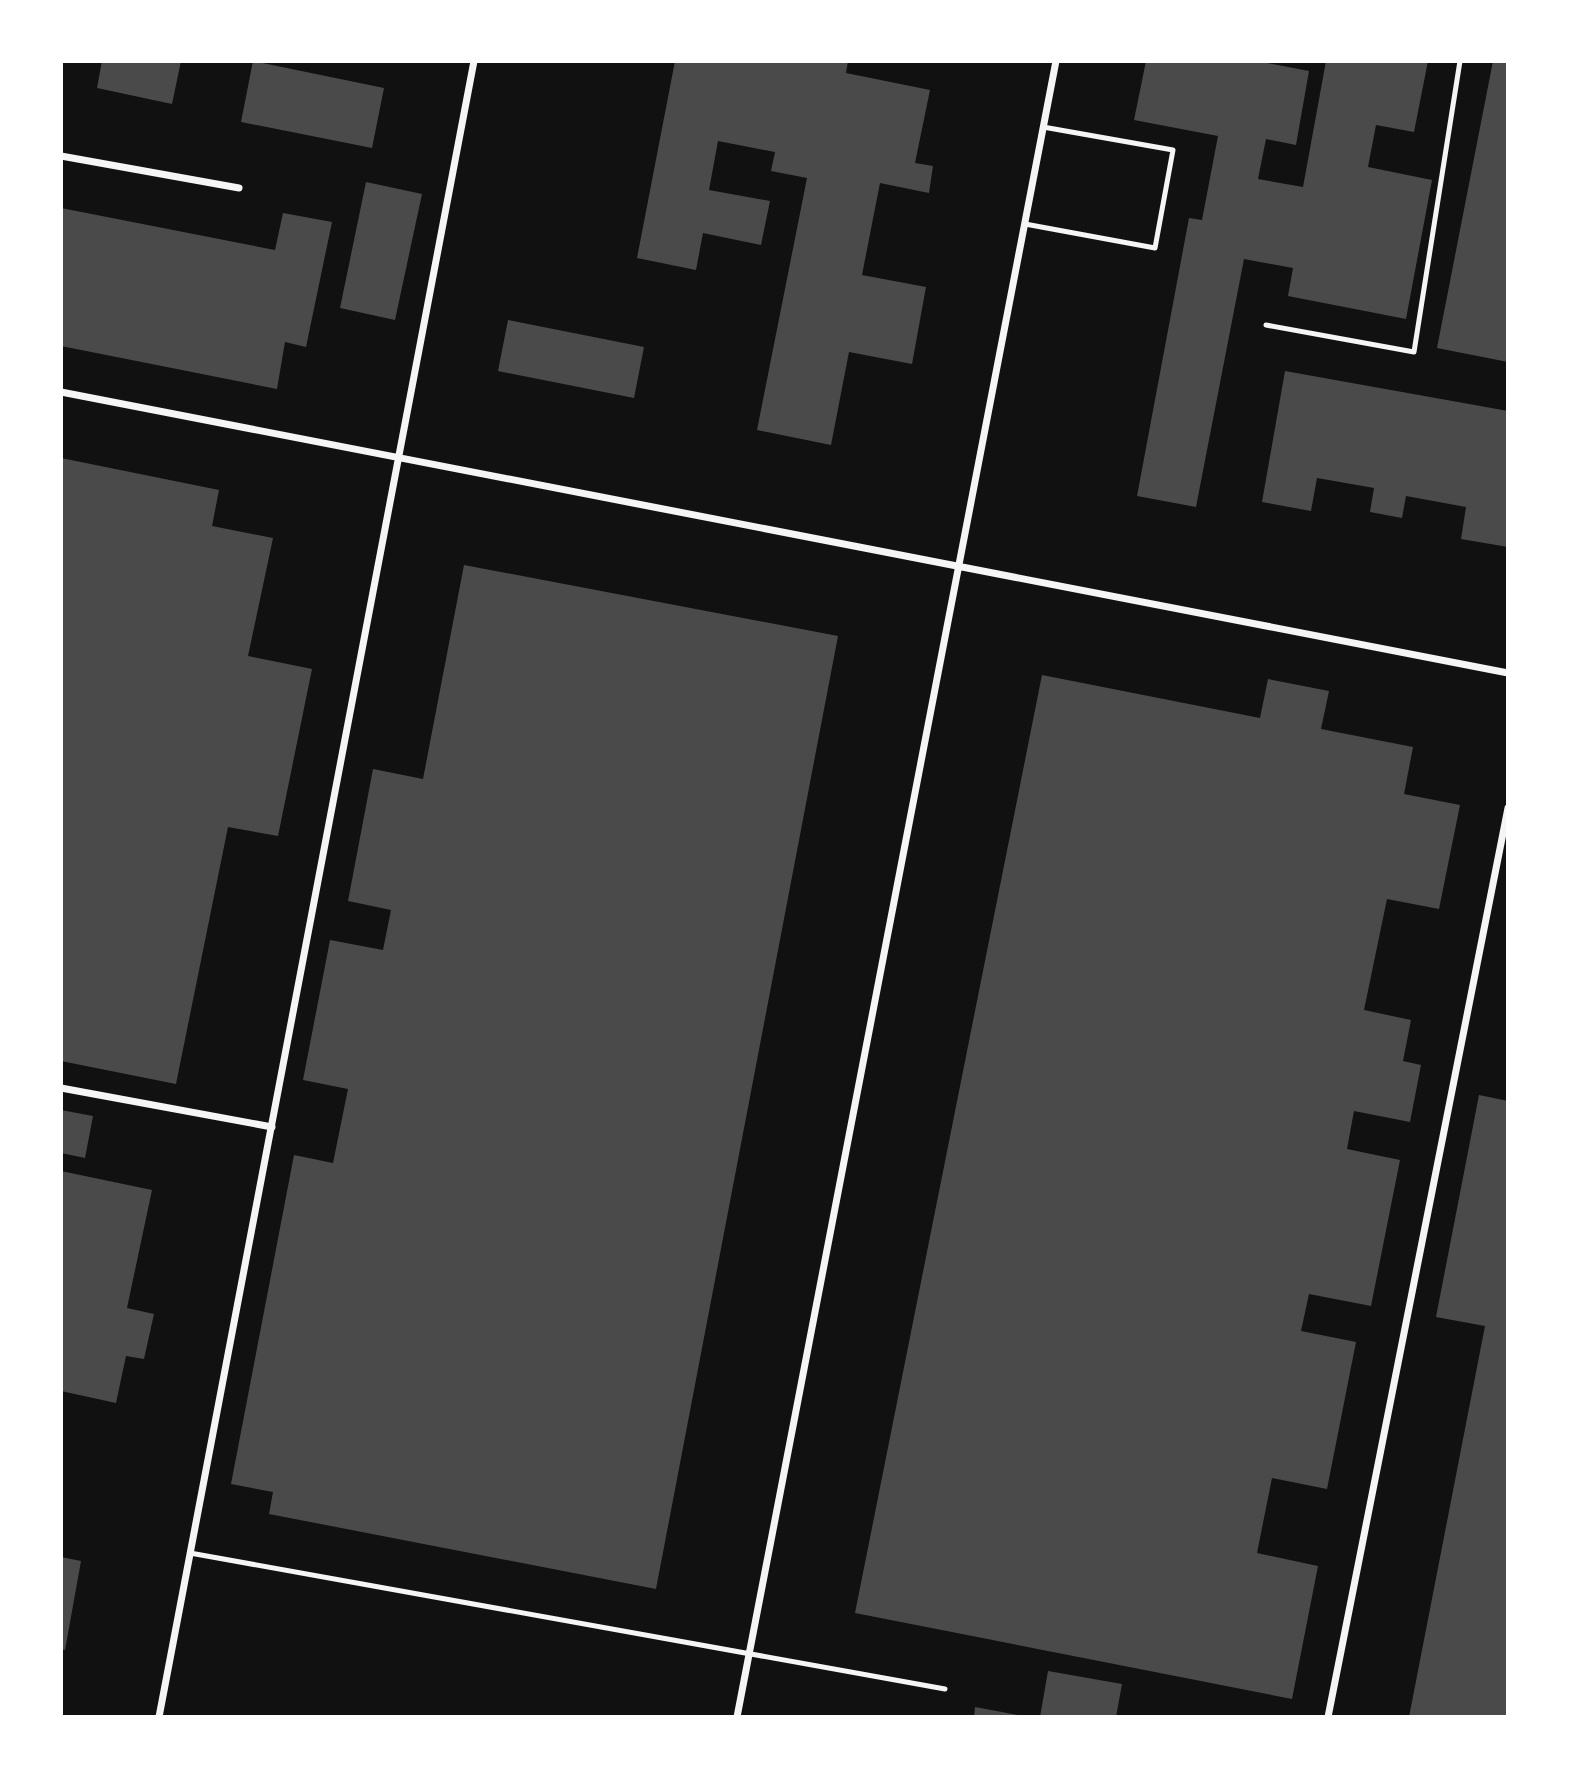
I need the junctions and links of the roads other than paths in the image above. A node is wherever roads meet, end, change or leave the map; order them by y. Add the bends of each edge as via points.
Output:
1 (474, 61) edge
2 (1056, 61) edge
3 (1460, 61) edge
4 (1043, 127) junction
5 (61, 156) edge
6 (239, 188) dead end
7 (1025, 224) junction
8 (1266, 325) dead end
9 (61, 392) edge
10 (400, 457) junction
11 (959, 566) junction
12 (1508, 673) edge
13 (1508, 808) edge
14 (61, 1088) edge
15 (272, 1127) junction
16 (190, 1553) junction
17 (749, 1654) junction
18 (945, 1689) dead end
19 (159, 1717) edge
20 (737, 1717) edge
21 (1328, 1717) edge

1 - 10 street
2 - 4 street
3 - 8 lane via 1414,352
4 - 7 street
4 - 7 lane via 1173,150 1155,248
5 - 6 street
7 - 11 street
9 - 10 street
10 - 11 street
10 - 15 street
11 - 12 street
11 - 17 street
13 - 21 street
14 - 15 street
15 - 16 street
16 - 17 lane
16 - 19 street
17 - 18 lane
17 - 20 street

